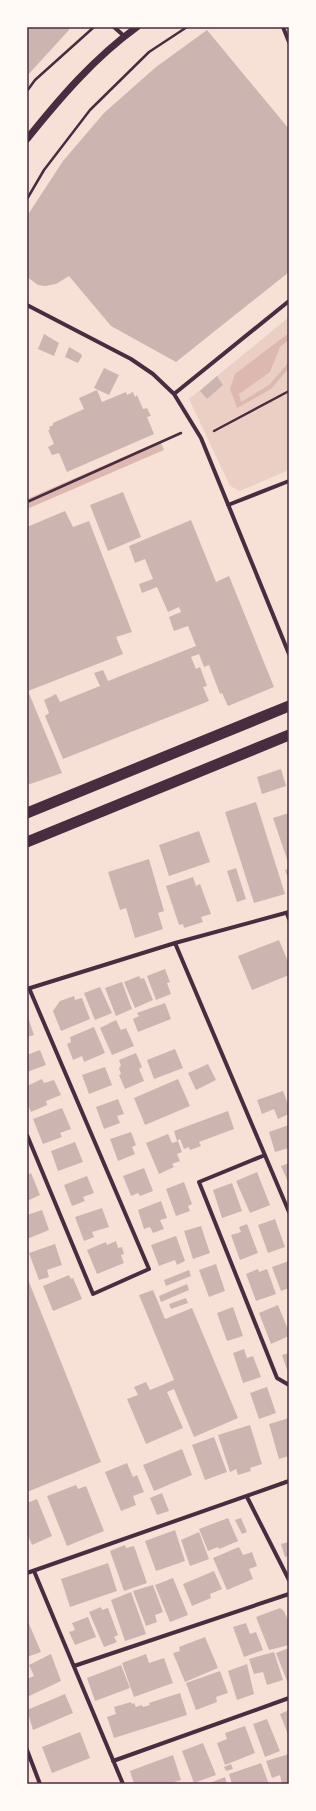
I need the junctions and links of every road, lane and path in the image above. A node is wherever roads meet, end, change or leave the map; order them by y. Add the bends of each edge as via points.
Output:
1 (94, 27) edge
2 (114, 27) edge
3 (137, 27) edge
4 (187, 27) edge
5 (284, 27) edge
6 (124, 36) junction
7 (289, 42) edge
8 (27, 91) edge
9 (27, 139) edge
10 (27, 199) edge
11 (289, 301) edge
12 (27, 305) edge
13 (289, 391) edge
14 (174, 394) junction
15 (195, 427) junction
16 (201, 438) junction
17 (289, 481) edge
18 (27, 502) edge
19 (228, 505) junction
20 (289, 654) edge
21 (289, 706) edge
22 (289, 735) edge
23 (27, 813) edge
24 (27, 842) edge
25 (288, 912) edge
26 (289, 919) edge
27 (175, 943) junction
28 (28, 989) edge
29 (27, 1135) edge
30 (265, 1155) junction
31 (289, 1212) edge
32 (289, 1385) edge
33 (289, 1481) edge
34 (247, 1497) junction
35 (34, 1571) junction
36 (27, 1573) edge
37 (289, 1580) edge
38 (289, 1594) edge
39 (74, 1666) junction
40 (289, 1698) edge
41 (27, 1750) edge
42 (113, 1761) junction
43 (40, 1784) edge
44 (123, 1784) edge

1 - 8 path
2 - 6 street
3 - 6 street
4 - 10 path via 149,52 90,110 44,170
5 - 7 street
6 - 9 street via 66,92
11 - 14 street
12 - 14 street via 130,358 153,374
13 - 16 path
14 - 15 street
15 - 16 street
15 - 18 path
16 - 19 street
17 - 19 street
19 - 20 street
21 - 23 highway
22 - 24 highway
25 - 26 street
25 - 27 street
27 - 28 street
27 - 30 street
28 - 29 street via 149,1269 93,1294
30 - 31 street
30 - 32 street via 199,1182 277,1378
33 - 34 street
34 - 35 street
34 - 37 street
35 - 36 street
35 - 39 street
38 - 39 street
39 - 42 street
40 - 42 street
41 - 43 street
42 - 44 street

